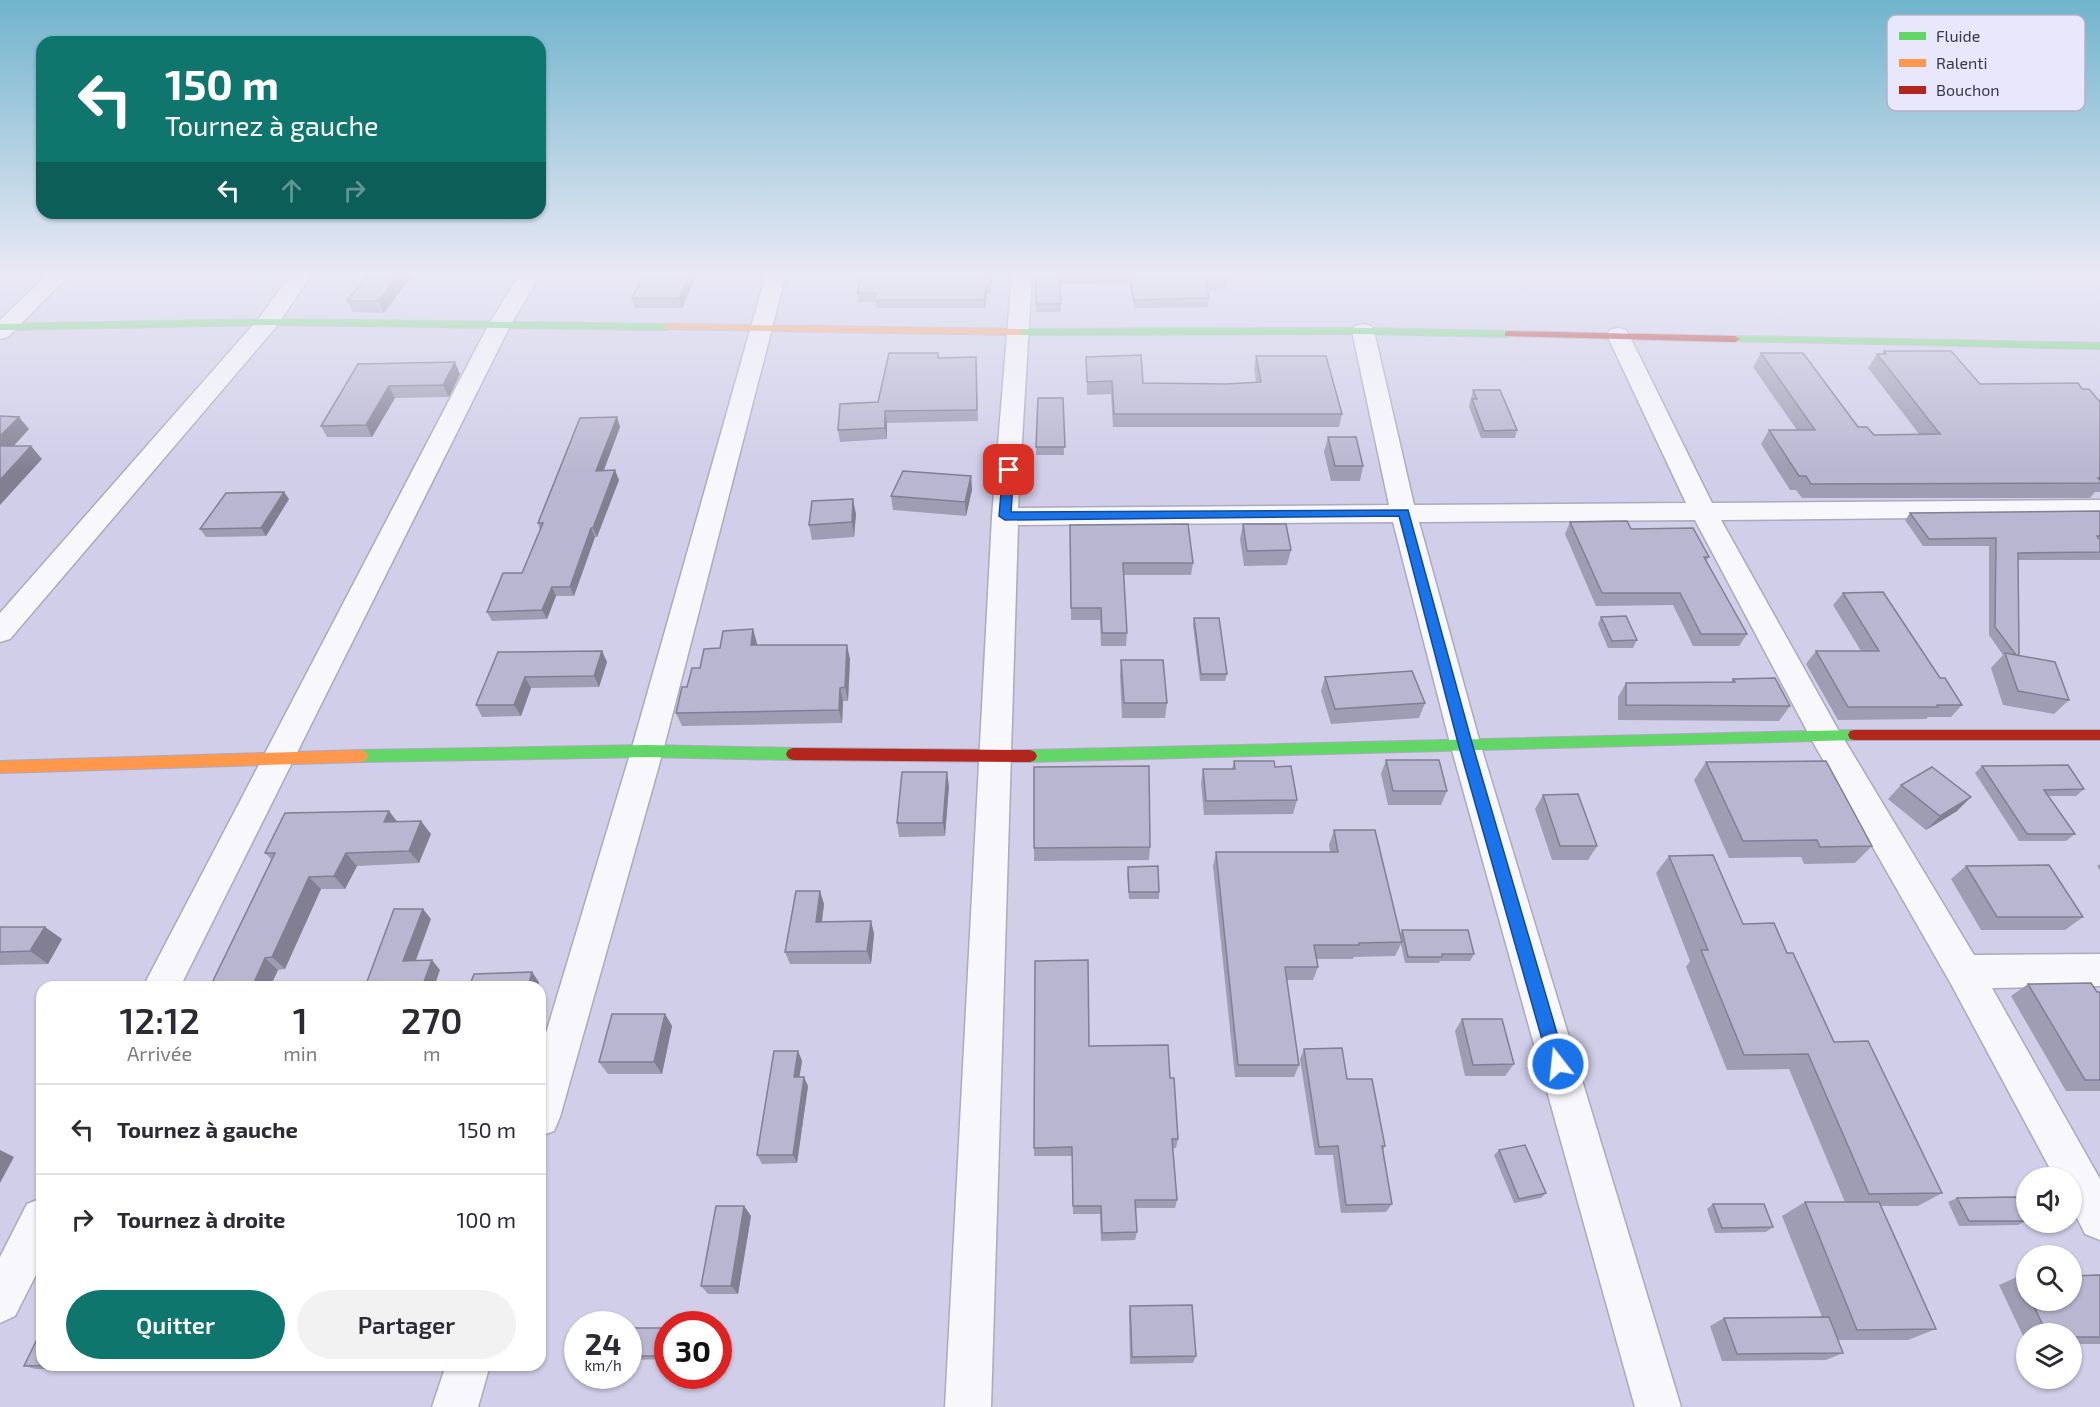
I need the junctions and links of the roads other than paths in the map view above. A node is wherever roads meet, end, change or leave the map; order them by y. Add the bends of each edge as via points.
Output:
1 (253, 340) edge
2 (492, 340) edge
3 (760, 340) edge
4 (1017, 340) edge
5 (1365, 340) edge
6 (1620, 340) edge
7 (1822, 340) edge
8 (2100, 346) edge
9 (2100, 508) edge
10 (1702, 509) junction
11 (1403, 512) junction
12 (1005, 516) junction
13 (0, 632) edge
14 (1825, 735) junction
15 (2100, 735) edge
16 (1465, 743) junction
17 (647, 751) junction
18 (279, 757) junction
19 (996, 757) junction
20 (0, 767) edge
21 (2100, 970) edge
22 (1964, 972) junction
23 (164, 981) edge
24 (546, 1096) edge
25 (2100, 1219) edge
26 (36, 1231) edge
27 (0, 1301) edge
28 (466, 1371) edge
29 (455, 1407) edge
30 (968, 1407) edge
31 (1658, 1407) edge

1 - 13 street
2 - 18 street
3 - 17 street
4 - 12 street
5 - 11 street
6 - 10 street
7 - 8 main road
9 - 10 street
10 - 11 street
10 - 14 street
11 - 12 street
11 - 16 street
12 - 19 street
14 - 15 main road
14 - 16 main road
14 - 22 street
16 - 19 main road
16 - 31 street
17 - 18 main road
17 - 19 main road
17 - 24 street
18 - 20 main road
18 - 23 street
19 - 30 street
21 - 22 street
22 - 25 street
26 - 27 street
28 - 29 street

